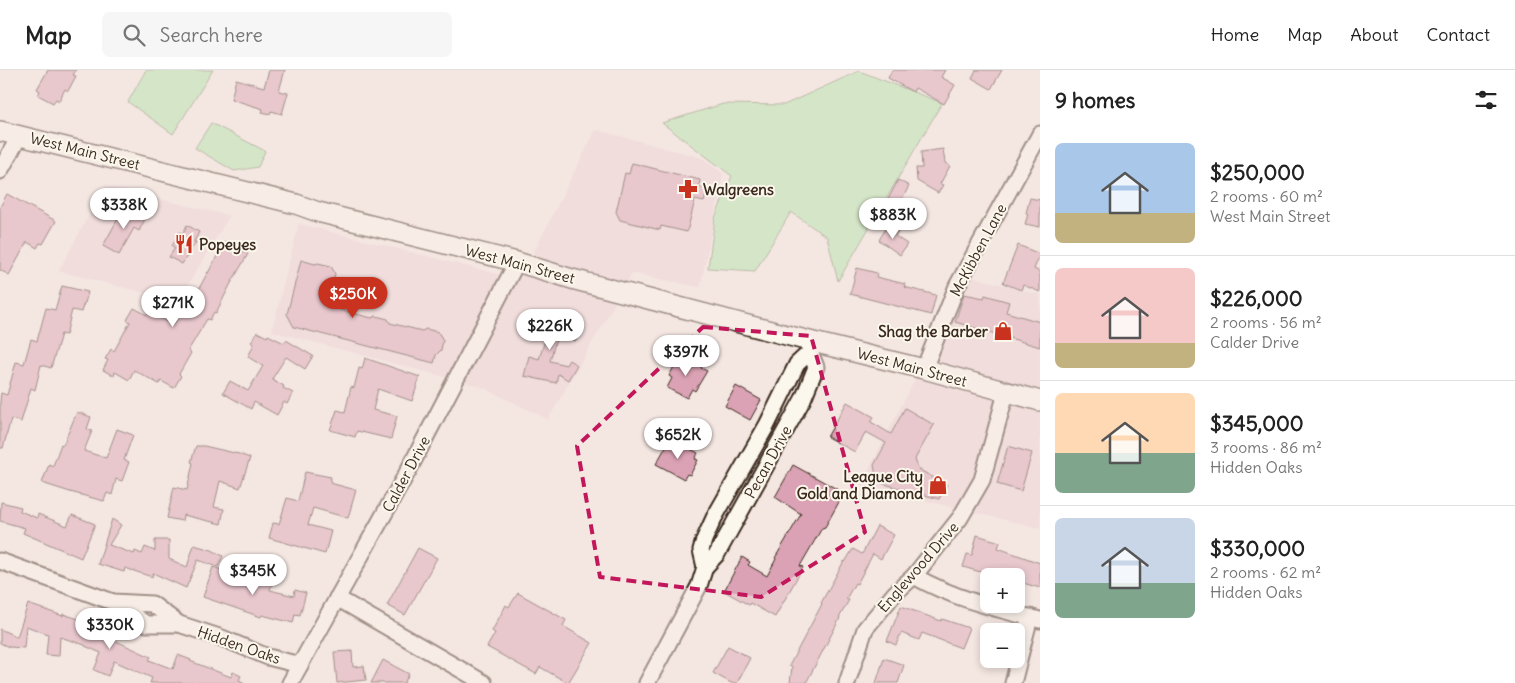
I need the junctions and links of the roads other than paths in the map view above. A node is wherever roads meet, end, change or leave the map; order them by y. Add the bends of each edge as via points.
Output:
1 (0, 131) edge
2 (1040, 134) edge
3 (20, 135) junction
4 (0, 171) edge
5 (517, 262) junction
6 (812, 347) junction
7 (924, 369) junction
8 (1006, 393) junction
9 (1040, 402) edge
10 (0, 560) edge
11 (705, 567) junction
12 (914, 576) junction
13 (337, 598) junction
14 (1035, 619) edge
15 (300, 665) junction
16 (290, 683) edge
17 (484, 683) edge
18 (647, 683) edge
19 (847, 683) edge
20 (1013, 683) edge

1 - 3 main road, West Main Street
2 - 7 street, McKibben Lane via 957,286
3 - 4 street
3 - 5 main road, West Main Street
5 - 6 main road, West Main Street
5 - 13 street, Calder Drive via 407,473
6 - 7 main road, West Main Street
6 - 11 street, Pecan Drive via 816,367 803,399 717,554
6 - 11 street, Pecan Drive via 796,364 714,518 701,550
7 - 8 main road, West Main Street
8 - 9 main road, West Main Street
8 - 12 street, Englewood Drive via 982,480 960,518
10 - 15 street, Hidden Oaks via 113,602 152,604 179,624 268,657
11 - 18 street, Pecan Drive via 699,586
12 - 14 street via 983,605
12 - 19 street, Englewood Drive via 865,629
13 - 15 street, Calder Drive
13 - 17 street
14 - 20 street
15 - 16 street, Calder Drive

